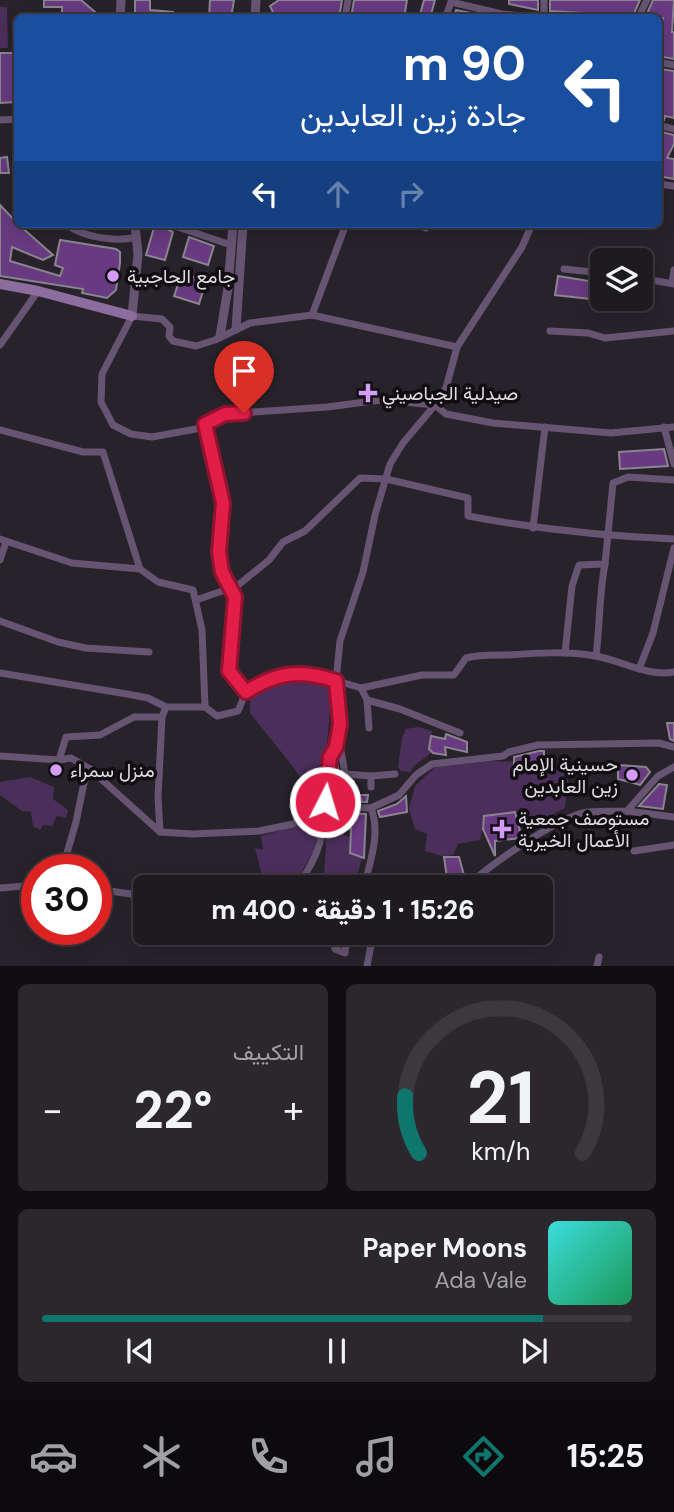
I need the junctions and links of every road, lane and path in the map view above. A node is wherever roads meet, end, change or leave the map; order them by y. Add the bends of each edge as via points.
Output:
1 (452, 1) edge
2 (502, 14) edge
3 (72, 228) edge
4 (136, 228) edge
5 (181, 228) edge
6 (233, 228) edge
7 (243, 228) edge
8 (345, 228) edge
9 (530, 228) edge
10 (137, 237) junction
11 (231, 245) junction
12 (564, 269) dead end
13 (674, 270) edge
14 (590, 272) edge
15 (653, 280) edge
16 (0, 284) edge
17 (673, 284) edge
18 (38, 291) junction
19 (227, 296) junction
20 (239, 297) junction
21 (312, 315) junction
22 (132, 316) junction
23 (236, 329) junction
24 (550, 331) dead end
25 (674, 331) edge
26 (220, 336) junction
27 (0, 345) edge
28 (457, 347) junction
29 (435, 405) junction
30 (205, 424) junction
31 (545, 427) junction
32 (664, 427) junction
33 (674, 427) edge
34 (0, 430) edge
35 (674, 464) edge
36 (386, 479) junction
37 (674, 480) edge
38 (533, 528) junction
39 (609, 536) junction
40 (3, 540) edge
41 (674, 540) edge
42 (674, 548) edge
43 (0, 561) edge
44 (605, 564) junction
45 (140, 569) junction
46 (232, 589) junction
47 (195, 600) junction
48 (0, 621) edge
49 (149, 652) dead end
50 (565, 653) junction
51 (596, 656) junction
52 (639, 669) junction
53 (674, 672) edge
54 (0, 673) edge
55 (336, 681) junction
56 (361, 688) junction
57 (246, 692) junction
58 (367, 700) junction
59 (166, 707) junction
60 (205, 707) junction
61 (162, 717) junction
62 (369, 728) dead end
63 (460, 733) dead end
64 (336, 747) junction
65 (674, 747) edge
66 (0, 755) edge
67 (59, 760) junction
68 (674, 767) edge
69 (90, 769) junction
70 (396, 774) dead end
71 (371, 776) junction
72 (371, 787) dead end
73 (371, 808) junction
74 (323, 809) junction
75 (626, 811) junction
76 (674, 817) edge
77 (160, 832) junction
78 (674, 845) edge
79 (634, 851) dead end
80 (66, 854) edge
81 (305, 875) edge
82 (367, 875) edge
83 (482, 875) edge
84 (21, 886) edge
85 (0, 888) edge
86 (112, 891) edge
87 (133, 894) edge
88 (334, 945) edge
89 (346, 945) edge
90 (371, 945) edge
91 (599, 957) dead end
92 (367, 966) edge
93 (597, 966) edge

1 - 2 street
3 - 10 street via 113,239
4 - 10 street
5 - 11 street
6 - 11 street
7 - 20 street
8 - 21 street
9 - 28 street
10 - 22 street
11 - 19 street
12 - 14 street
13 - 17 street
15 - 17 street
16 - 18 main road
18 - 22 main road
18 - 27 street
19 - 20 street
19 - 26 street
20 - 23 street
21 - 23 street
21 - 28 street
22 - 26 street via 162,319 170,327 169,337 179,343 208,344
22 - 30 street via 102,374 101,402 113,425 152,437
23 - 26 street
24 - 25 street via 605,338
28 - 29 street via 446,388
29 - 30 street via 381,400 225,414
29 - 31 street via 446,414 493,424
29 - 36 street via 403,443
30 - 46 street via 223,503 222,572
31 - 32 street via 611,433
31 - 38 street
32 - 33 street
32 - 35 street
34 - 45 street via 83,452 103,452
36 - 38 street via 468,498 468,516
36 - 46 street via 359,478 305,530 284,542
36 - 55 street via 340,641
37 - 39 street via 628,477 613,483
38 - 39 street
39 - 41 street
39 - 44 street
40 - 43 street
40 - 45 street via 72,563
42 - 52 street
44 - 50 street via 579,565 572,586
44 - 51 street
45 - 47 street via 158,582 193,590
46 - 47 street
46 - 57 street via 229,671
47 - 60 street via 202,630
48 - 49 street via 86,648
50 - 51 street
50 - 56 street via 484,653 466,658 454,675 422,675
51 - 52 street
52 - 53 street
54 - 59 street via 148,698
55 - 56 street
55 - 57 street via 311,673 267,678
55 - 64 street via 340,724
56 - 58 street
57 - 60 street via 238,711 217,716
58 - 62 street
58 - 63 street
59 - 60 street
59 - 61 street
61 - 67 street via 134,716 100,735 66,737
61 - 77 street
64 - 71 street via 345,774
64 - 74 street via 330,757
65 - 73 street via 659,743 538,745 503,756 432,764 399,795
66 - 67 street
67 - 69 street via 71,758
68 - 75 street via 658,776
69 - 77 street
69 - 80 street
70 - 71 street
71 - 72 street
73 - 74 street
73 - 82 street via 376,820
74 - 77 street via 293,824 259,831
74 - 81 street via 325,824
75 - 76 street
75 - 83 street via 583,813 512,852
78 - 79 street
84 - 85 street
86 - 87 street
88 - 89 street via 345,953
90 - 92 street
91 - 93 street

